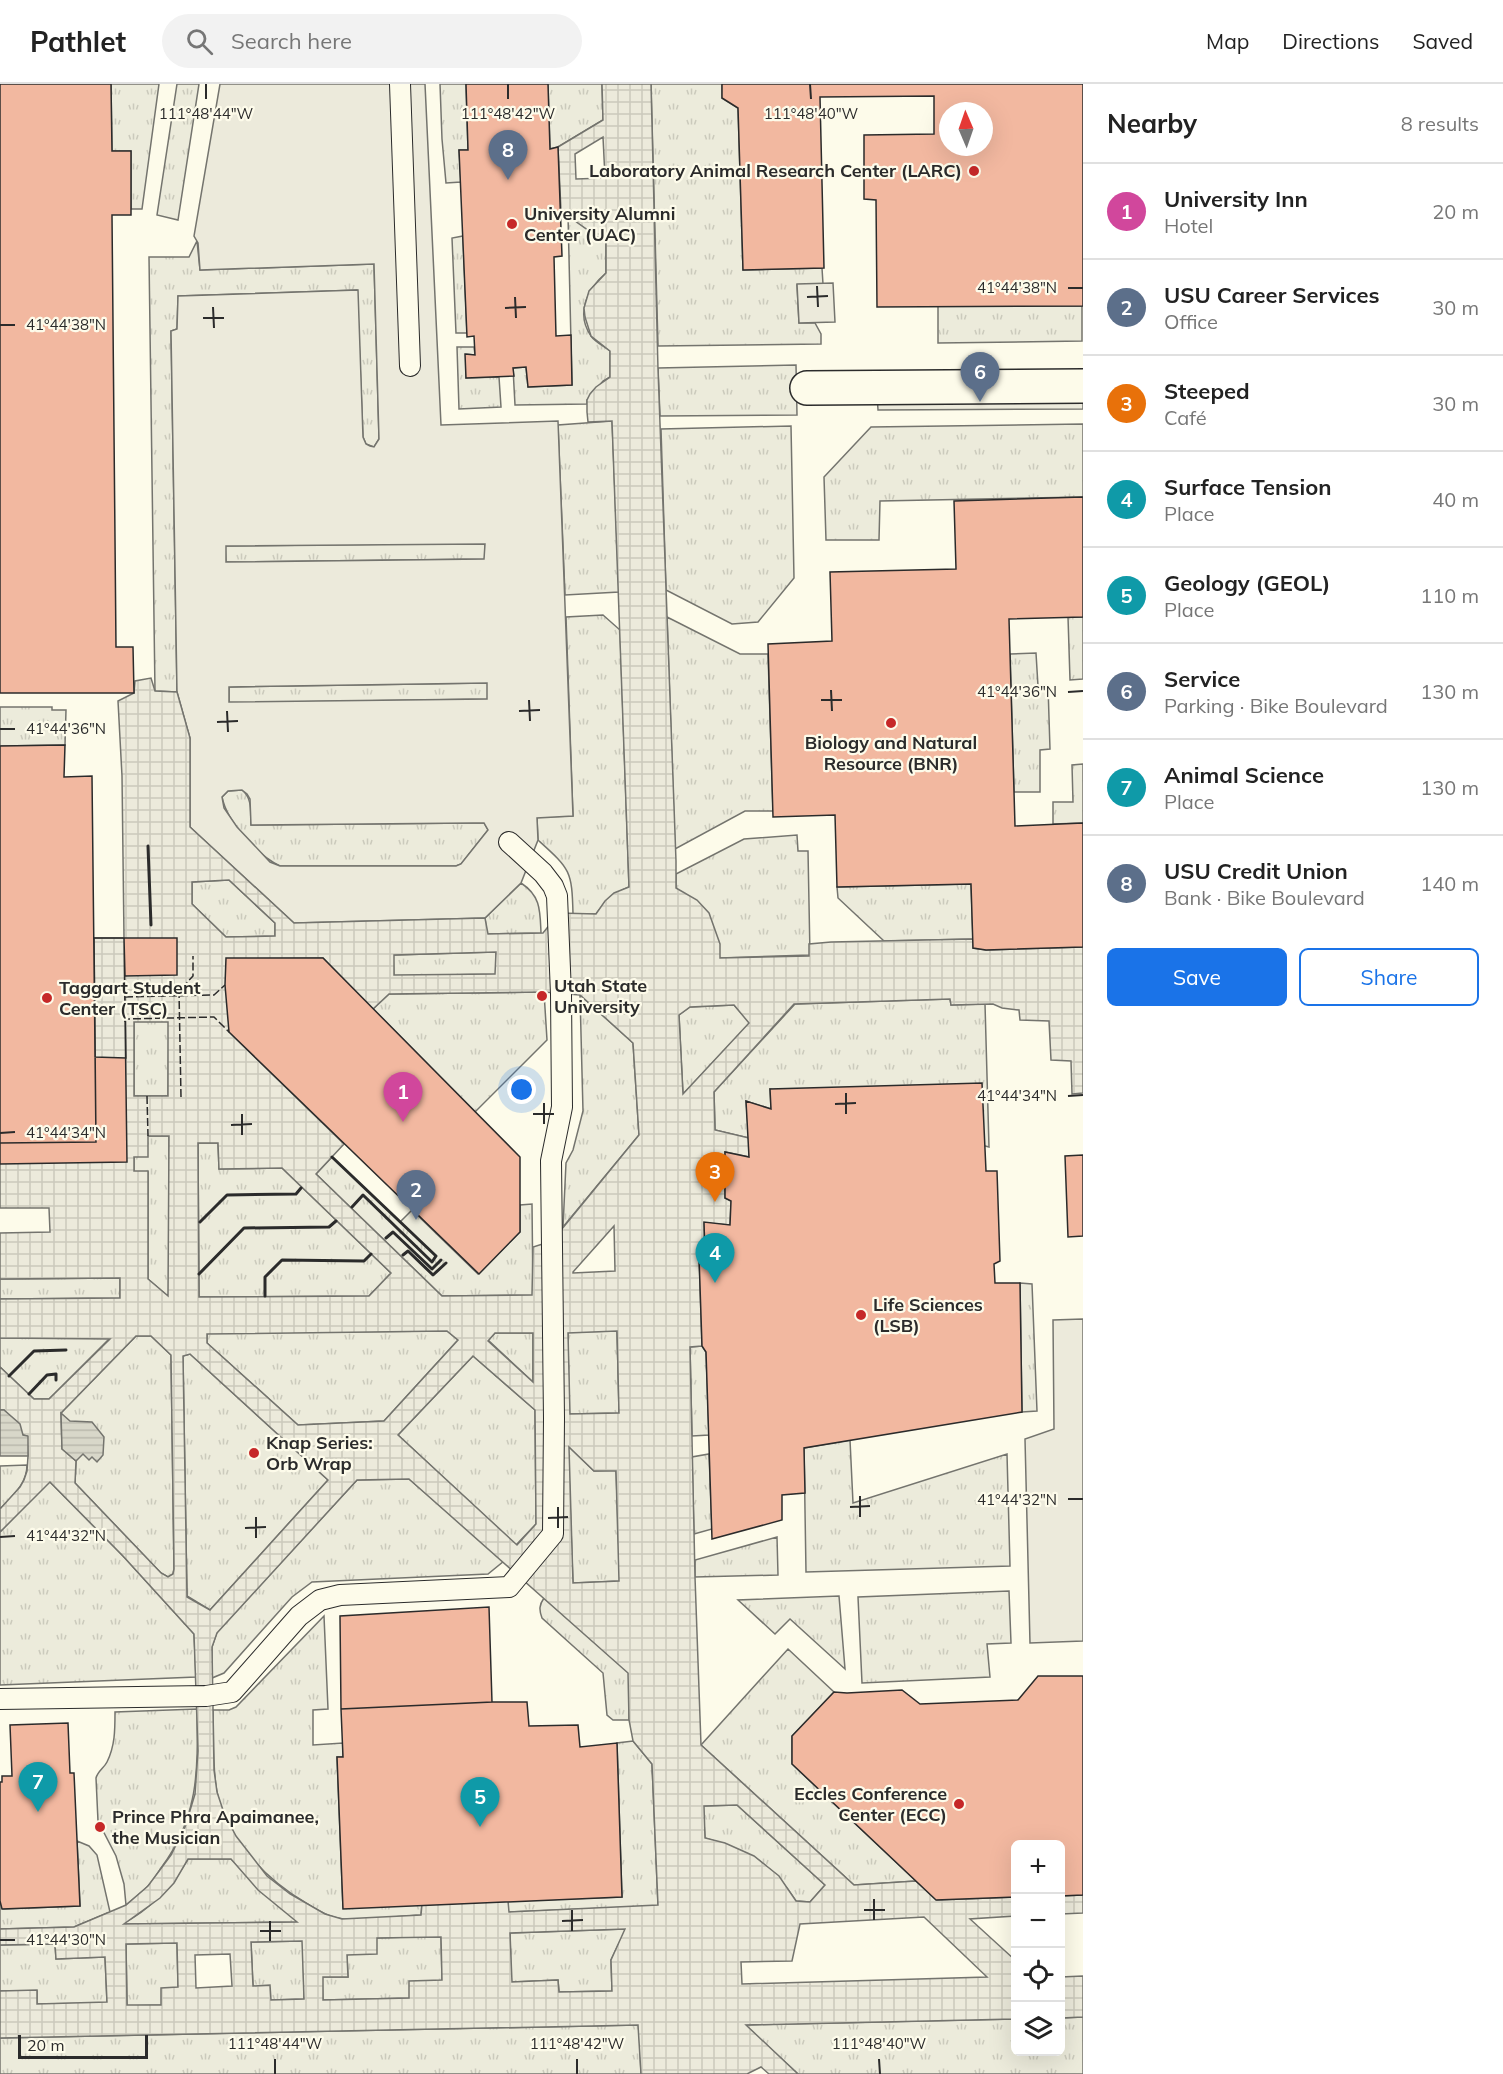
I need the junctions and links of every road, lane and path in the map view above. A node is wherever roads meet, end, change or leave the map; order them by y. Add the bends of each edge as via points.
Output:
1 (400, 84) edge
2 (410, 366) dead end
3 (1083, 386) edge
4 (807, 388) dead end
5 (509, 842) dead end
6 (0, 1699) edge

1 - 2 lane
3 - 4 street
5 - 6 lane via 553,886 559,913 562,1107 551,1161 553,1534 508,1587 340,1595 320,1600 232,1692 206,1696

